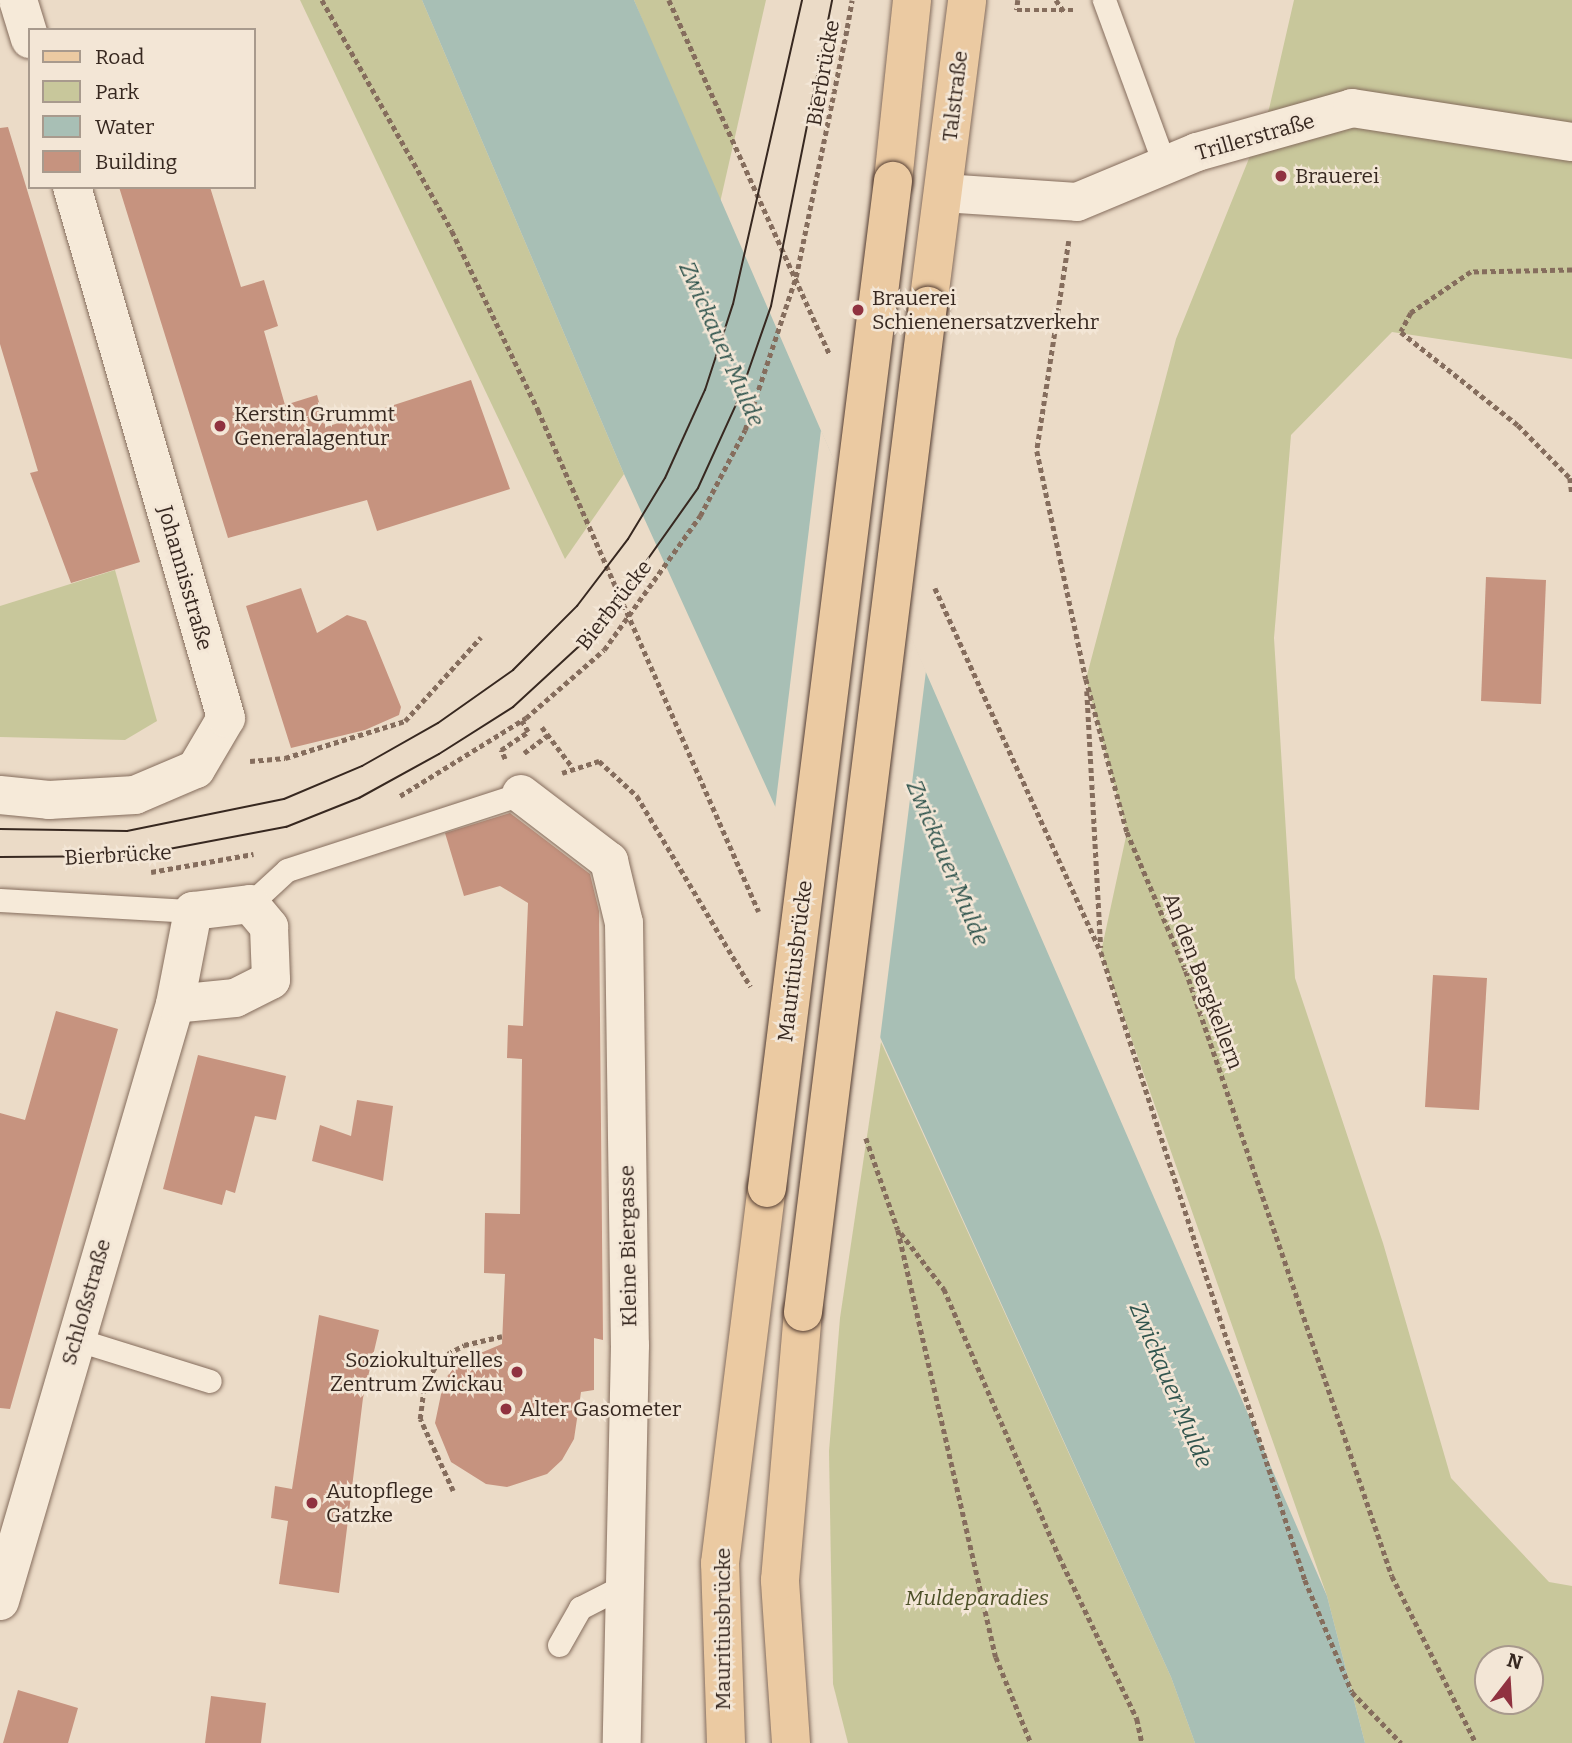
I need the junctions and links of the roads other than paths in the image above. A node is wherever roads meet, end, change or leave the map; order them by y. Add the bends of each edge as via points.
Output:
1 (18, 0) edge
2 (912, 0) edge
3 (967, 0) edge
4 (1104, 0) edge
5 (28, 33) edge
6 (1572, 142) edge
7 (1164, 166) junction
8 (73, 189) edge
9 (943, 192) junction
10 (521, 794) joint
11 (0, 795) edge
12 (0, 900) edge
13 (250, 904) junction
14 (193, 911) junction
15 (175, 1004) junction
16 (75, 1339) junction
17 (210, 1381) dead end
18 (623, 1586) junction
19 (0, 1601) edge
20 (559, 1645) dead end
21 (622, 1743) edge
22 (726, 1743) edge
23 (790, 1743) edge

1 - 5 street
2 - 22 main road, Mauritiusbrücke, bridge via 720,1563
3 - 9 main road, Talstraße
4 - 7 lane
6 - 7 street, Trillerstraße via 1352,108
7 - 9 street, Trillerstraße via 1077,202
8 - 11 street, Johannisstraße via 226,718 200,765 135,795 49,800
9 - 23 main road, bridge via 803,1312 780,1580
10 - 13 lane via 287,870
10 - 18 street, Kleine Biergasse via 609,861 624,923 630,1345
12 - 14 lane
13 - 14 street
13 - 15 street via 269,927 271,980 235,998
14 - 15 street, Schloßstraße
15 - 16 street, Schloßstraße
16 - 17 lane
16 - 19 street, Schloßstraße
18 - 20 lane via 580,1608
18 - 21 street, Kleine Biergasse

